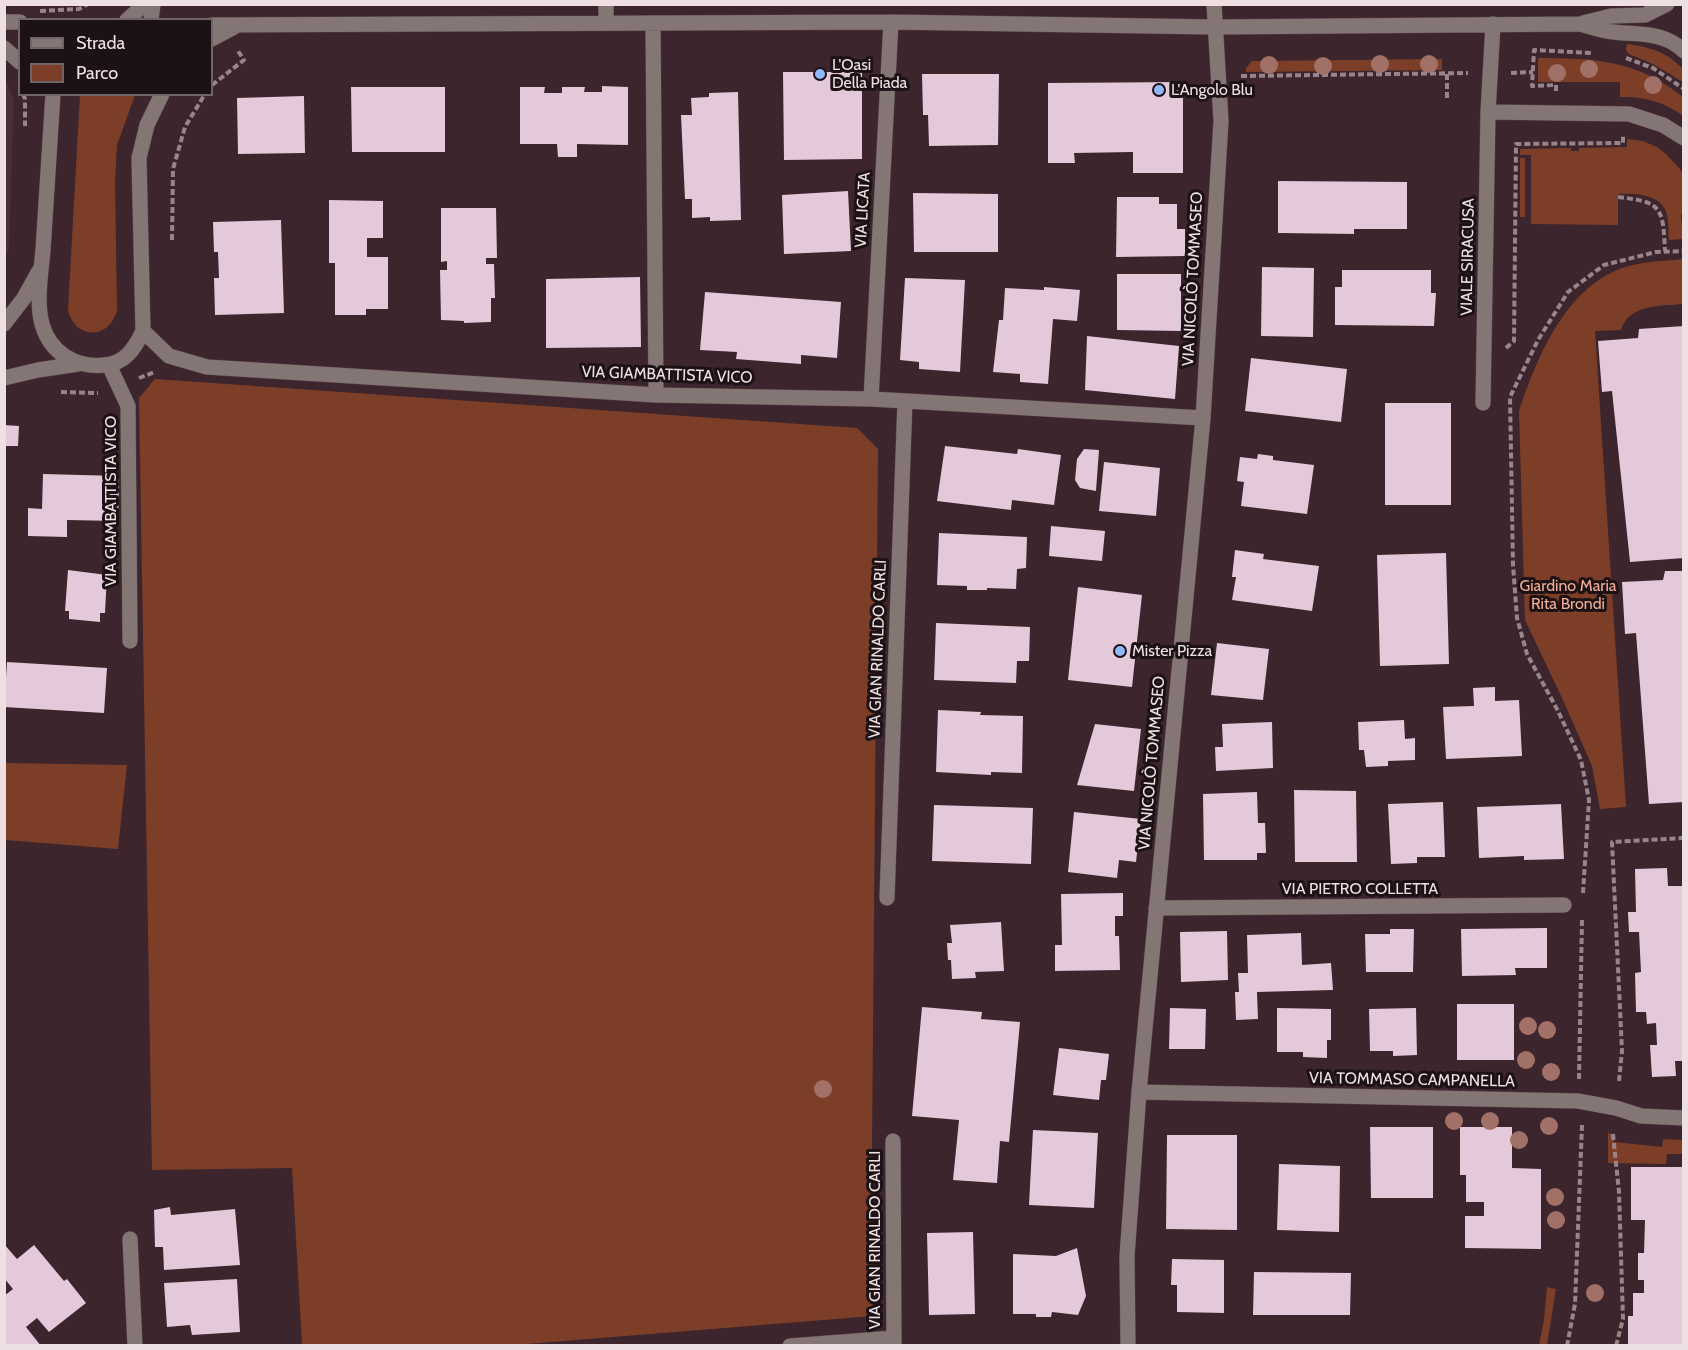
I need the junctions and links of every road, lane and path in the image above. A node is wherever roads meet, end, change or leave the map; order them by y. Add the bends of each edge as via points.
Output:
1 (88, 4) edge
2 (145, 4) edge
3 (606, 4) edge
4 (1214, 4) edge
5 (1667, 4) edge
6 (38, 11) dead end
7 (129, 18) edge
8 (891, 22) junction
9 (606, 23) junction
10 (653, 23) junction
11 (242, 24) junction
12 (1493, 24) junction
13 (1580, 24) junction
14 (213, 25) edge
15 (1214, 27) junction
16 (213, 38) edge
17 (4, 48) edge
18 (1683, 51) edge
19 (1601, 53) dead end
20 (18, 60) edge
21 (244, 60) dead end
22 (1533, 72) junction
23 (1447, 73) junction
24 (1473, 73) dead end
25 (1506, 73) dead end
26 (1240, 76) dead end
27 (213, 84) edge
28 (1556, 85) dead end
29 (41, 96) edge
30 (53, 96) edge
31 (162, 96) edge
32 (204, 96) edge
33 (1447, 98) dead end
34 (1488, 112) junction
35 (52, 121) junction
36 (1630, 134) dead end
37 (1555, 135) dead end
38 (1683, 138) edge
39 (1555, 145) junction
40 (1618, 197) dead end
41 (172, 240) dead end
42 (1665, 251) junction
43 (1683, 251) edge
44 (42, 265) junction
45 (4, 324) edge
46 (143, 331) junction
47 (78, 364) junction
48 (109, 365) junction
49 (1484, 369) junction
50 (4, 378) edge
51 (656, 395) junction
52 (871, 399) junction
53 (904, 401) junction
54 (1484, 403) dead end
55 (1203, 418) junction
56 (129, 641) dead end
57 (1581, 760) dead end
58 (1683, 838) edge
59 (887, 898) dead end
60 (1564, 905) dead end
61 (1156, 908) junction
62 (1619, 1081) dead end
63 (1138, 1092) junction
64 (1683, 1118) edge
65 (1582, 1129) dead end
66 (1613, 1134) dead end
67 (892, 1141) dead end
68 (130, 1239) dead end
69 (894, 1342) edge
70 (135, 1346) edge
71 (790, 1346) edge
72 (1128, 1346) edge
73 (1567, 1346) edge
74 (1616, 1346) edge

1 - 6 path via 79,9
2 - 7 street
3 - 9 street
4 - 15 street, VIA NICOLÒ TOMMASEO
5 - 13 street via 1645,15 1611,16
8 - 10 street
8 - 15 street
8 - 52 street, VIA LICATA
9 - 10 street
9 - 11 street
10 - 51 street
11 - 14 street
11 - 16 street
12 - 13 street
12 - 15 street
12 - 34 street, VIALE SIRACUSA
13 - 18 street via 1612,32 1646,33 1676,44
15 - 55 street, VIA NICOLÒ TOMMASEO via 1221,121
17 - 20 street
19 - 22 path via 1534,50
21 - 27 path
22 - 25 path
22 - 28 path via 1532,86
23 - 24 path
23 - 26 path
23 - 33 path
29 - 35 street
30 - 35 street
31 - 46 street via 147,125 139,158
32 - 41 path via 185,127 173,169
34 - 38 street via 1629,114 1663,124
34 - 49 street, VIALE SIRACUSA
35 - 44 street
36 - 39 path via 1623,134 1623,143
37 - 39 path
39 - 49 path via 1516,144 1514,340
40 - 42 path via 1658,207 1664,223
42 - 43 path
42 - 57 path via 1604,265 1568,292 1538,340 1510,397 1517,618 1527,654
44 - 45 street
44 - 47 street via 42,324 58,351
46 - 48 street via 135,348
46 - 51 street, VIA GIAMBATTISTA VICO via 169,356 207,367
47 - 48 street
47 - 50 street
48 - 56 street, VIA GIAMBATTISTA VICO via 128,406
49 - 54 street, VIALE SIRACUSA
51 - 52 street, VIA GIAMBATTISTA VICO
52 - 53 street, VIA GIAMBATTISTA VICO
53 - 55 street, VIA GIAMBATTISTA VICO
53 - 59 street, VIA GIAN RINALDO CARLI
55 - 61 street, VIA NICOLÒ TOMMASEO
58 - 62 path via 1612,842 1622,1051
60 - 61 street, VIA PIETRO COLLETTA
61 - 63 street, VIA NICOLÒ TOMMASEO
63 - 64 street, VIA TOMMASO CAMPANELLA via 1578,1101 1641,1116
63 - 72 street, VIA NICOLÒ TOMMASEO via 1127,1256
65 - 73 path via 1575,1304
66 - 74 path via 1623,1319
67 - 69 street, VIA GIAN RINALDO CARLI
68 - 70 street
69 - 71 street, VIA GIAN RINALDO CARLI

